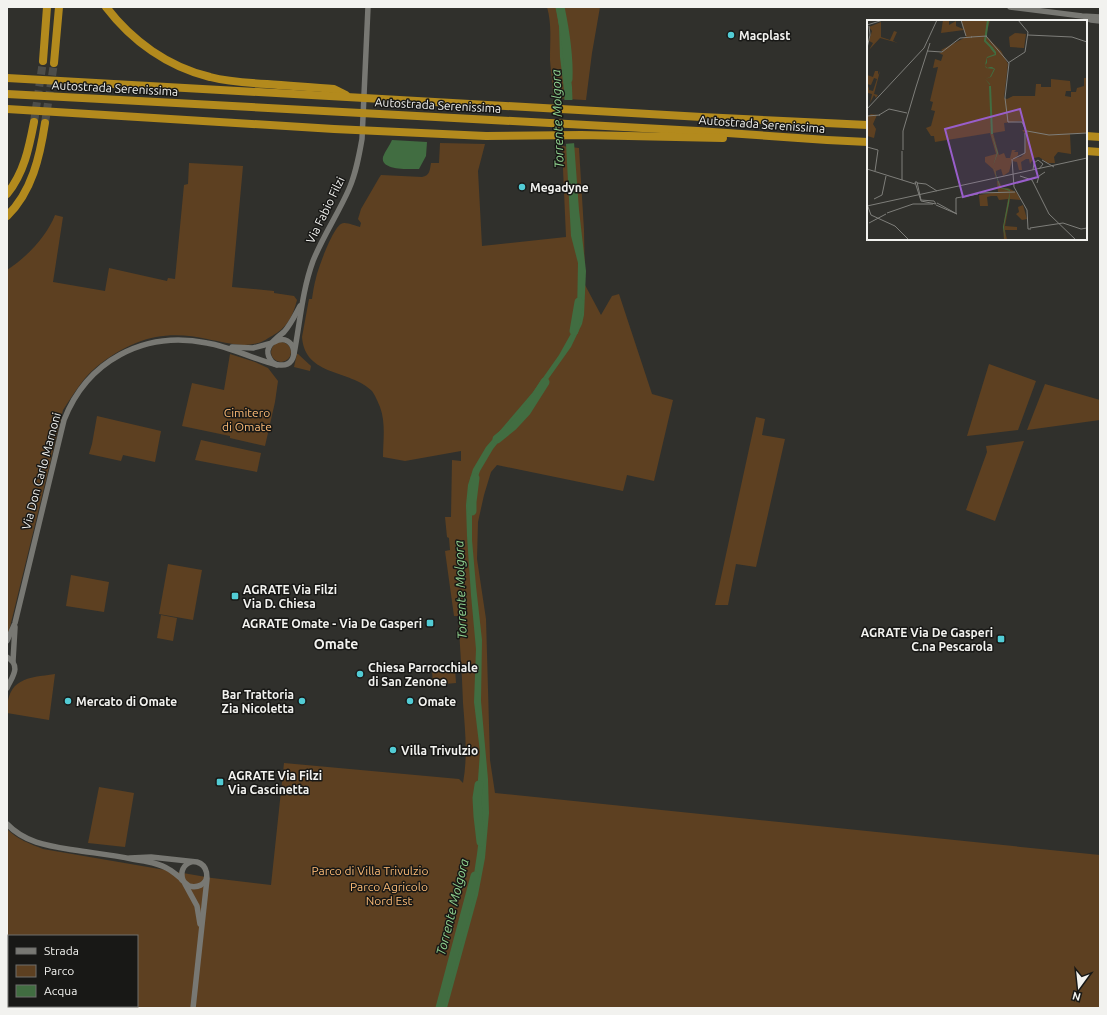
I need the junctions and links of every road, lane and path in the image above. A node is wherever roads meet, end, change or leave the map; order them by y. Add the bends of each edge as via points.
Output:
1 (47, 7) edge
2 (58, 7) edge
3 (106, 7) edge
4 (368, 7) edge
5 (1010, 7) edge
6 (1082, 16) junction
7 (1100, 17) edge
8 (1100, 21) edge
9 (42, 61) tunnel mouth
10 (54, 62) tunnel mouth
11 (7, 78) edge
12 (7, 94) edge
13 (351, 97) junction
14 (7, 109) edge
15 (34, 122) tunnel mouth
16 (45, 123) tunnel mouth
17 (867, 125) edge
18 (1087, 136) edge
19 (1100, 137) edge
20 (827, 140) junction
21 (867, 142) edge
22 (1087, 151) edge
23 (1100, 152) edge
24 (7, 194) edge
25 (7, 216) edge
26 (303, 298) junction
27 (273, 343) junction
28 (224, 347) junction
29 (294, 354) junction
30 (277, 365) junction
31 (15, 623) junction
32 (7, 641) edge
33 (7, 657) edge
34 (13, 661) junction
35 (9, 681) edge
36 (7, 688) edge
37 (7, 824) edge
38 (130, 858) junction
39 (191, 862) junction
40 (207, 874) junction
41 (184, 882) junction
42 (200, 938) junction
43 (193, 1008) edge

1 - 9 highway
2 - 10 highway
3 - 13 highway via 142,44 188,70 229,81 334,89
4 - 26 street, Via Fabio Filzi via 362,139 357,164 351,184 310,269
5 - 6 street
6 - 7 street
6 - 8 street
11 - 13 highway, Autostrada Serenissima
12 - 20 highway, Autostrada Serenissima
13 - 17 highway, Autostrada Serenissima
14 - 20 highway via 478,136 581,135
15 - 24 highway via 24,164
16 - 25 highway via 40,155 32,179
18 - 19 highway
20 - 21 highway, Autostrada Serenissima
22 - 23 highway
26 - 27 street, Via Fabio Filzi via 292,322
26 - 29 street, Via Fabio Filzi
27 - 28 street, Via Don Carlo Marnoni via 246,348
27 - 29 street via 282,340 289,342
27 - 30 street via 268,349 268,356
28 - 30 street, Via Don Carlo Marnoni
28 - 31 street, Via Don Carlo Marnoni via 191,340 167,340 147,344 130,349 110,360 82,387 61,428
29 - 30 street via 288,363
31 - 32 street
31 - 34 street
33 - 34 street
34 - 35 street via 15,671
35 - 36 street
37 - 38 street via 22,836 37,843
38 - 39 street via 151,857
38 - 41 street via 162,866
39 - 40 street via 203,865
39 - 41 street via 182,869
40 - 41 street via 200,886 192,887
40 - 42 street
41 - 42 street via 198,911
42 - 43 street

